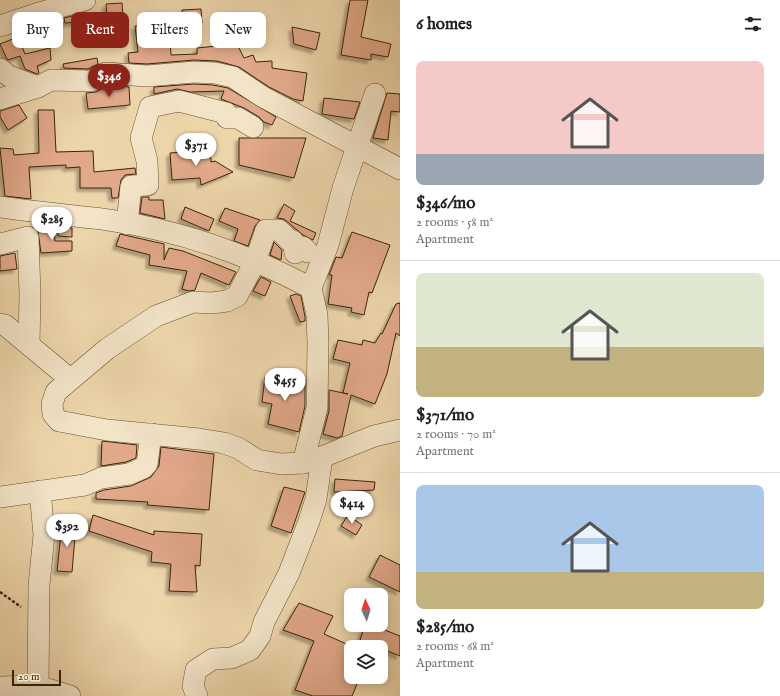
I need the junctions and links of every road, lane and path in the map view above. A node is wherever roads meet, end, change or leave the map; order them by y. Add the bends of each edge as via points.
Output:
1 (85, 0) edge
2 (0, 26) edge
3 (0, 69) edge
4 (38, 87) junction
5 (375, 94) dead end
6 (0, 99) edge
7 (253, 128) dead end
8 (358, 148) junction
9 (400, 169) edge
10 (0, 207) edge
11 (127, 224) junction
12 (0, 244) edge
13 (308, 252) dead end
14 (255, 262) junction
15 (312, 288) junction
16 (2, 322) edge
17 (29, 345) junction
18 (70, 379) junction
19 (400, 430) edge
20 (151, 434) junction
21 (312, 460) junction
22 (40, 491) junction
23 (0, 497) edge
24 (38, 686) junction
25 (0, 687) edge
26 (70, 696) edge
27 (197, 696) edge

1 - 2 street
3 - 4 street via 9,76
4 - 6 street
4 - 8 street via 51,80 91,81 106,73 147,76 215,73 233,77 263,97
5 - 8 street via 360,133
7 - 11 street via 238,118 227,118 226,113 179,101 150,107 141,138 148,185 131,186
8 - 9 street
8 - 15 street
10 - 11 street
11 - 14 street via 184,237
12 - 17 street via 28,237
13 - 14 street via 303,247 295,253 293,241 279,230 266,230
14 - 15 street via 284,273
14 - 18 street via 237,296 227,301 193,302 156,316 124,336
15 - 21 street via 317,315 318,344 317,408
16 - 17 street
17 - 18 street
18 - 20 street via 56,392 52,404 59,421 107,430
19 - 21 street via 374,436
20 - 21 street via 224,443 257,460 281,464
20 - 22 street via 147,464 143,468 130,474
21 - 27 street via 316,499 289,573 264,622 260,636 250,650 232,658 213,659 196,670 193,686
22 - 23 street
22 - 24 street via 44,535 38,585
24 - 25 street
24 - 26 street

